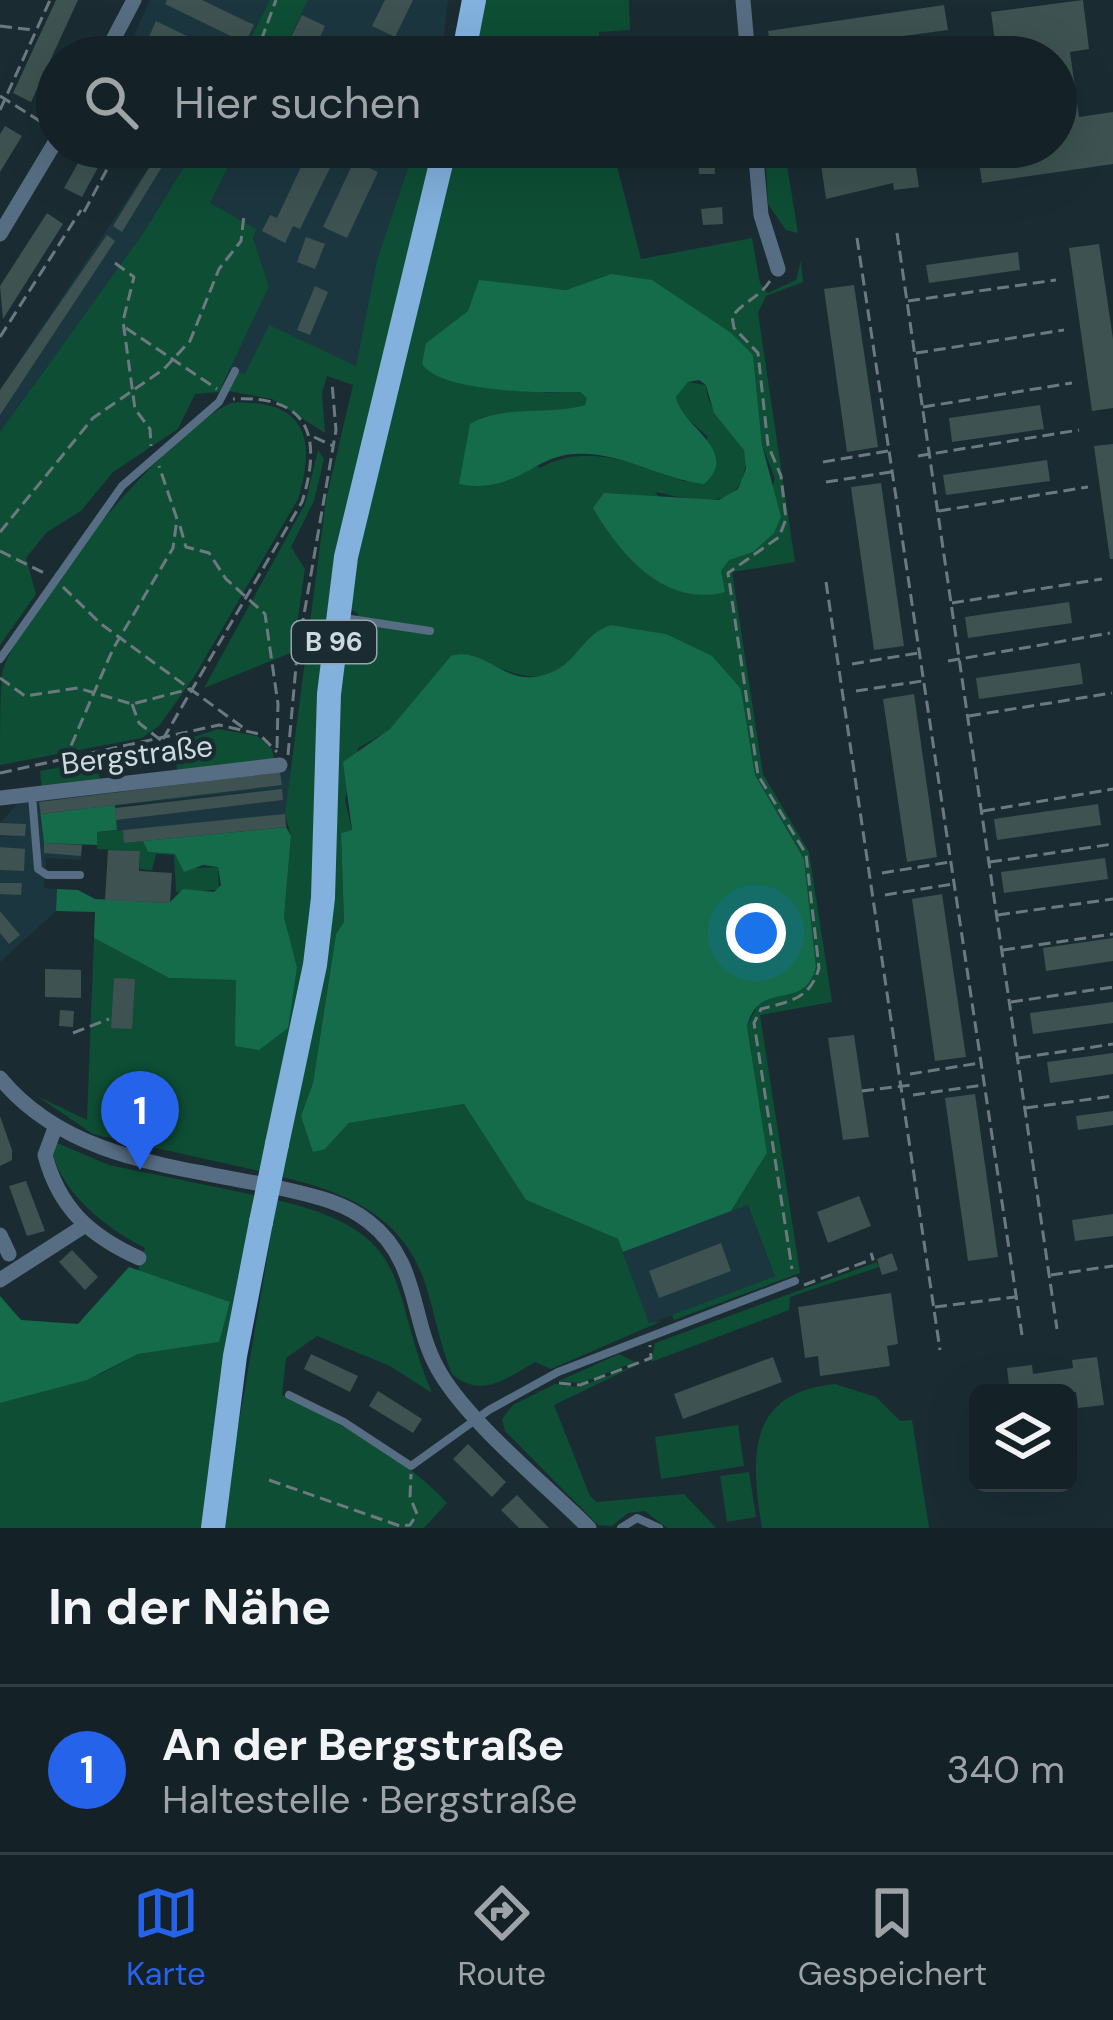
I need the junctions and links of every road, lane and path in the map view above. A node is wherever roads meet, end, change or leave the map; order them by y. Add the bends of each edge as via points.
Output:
1 (50, 0) edge
2 (134, 0) edge
3 (275, 0) edge
4 (474, 0) edge
5 (743, 0) edge
6 (0, 26) edge
7 (35, 32) junction
8 (115, 36) edge
9 (262, 36) edge
10 (467, 36) edge
11 (746, 36) edge
12 (1, 97) edge
13 (0, 110) edge
14 (36, 121) edge
15 (38, 168) edge
16 (107, 168) edge
17 (440, 168) edge
18 (757, 168) edge
19 (244, 215) dead end
20 (0, 233) edge
21 (897, 233) dead end
22 (857, 238) dead end
23 (115, 263) dead end
24 (778, 269) joint
25 (1056, 280) dead end
26 (906, 301) junction
27 (126, 328) junction
28 (1064, 331) dead end
29 (0, 337) edge
30 (914, 353) junction
31 (170, 362) junction
32 (235, 371) dead end
33 (332, 383) dead end
34 (1072, 383) dead end
35 (134, 390) junction
36 (221, 398) junction
37 (922, 407) junction
38 (1079, 430) dead end
39 (313, 436) junction
40 (333, 446) junction
41 (890, 451) junction
42 (155, 454) junction
43 (929, 455) junction
44 (918, 456) dead end
45 (824, 462) dead end
46 (893, 472) junction
47 (826, 482) dead end
48 (1088, 487) dead end
49 (937, 512) junction
50 (177, 519) junction
51 (0, 532) edge
52 (0, 551) edge
53 (53, 579) junction
54 (1102, 579) dead end
55 (826, 582) dead end
56 (247, 596) junction
57 (950, 604) junction
58 (336, 616) junction
59 (430, 632) dead end
60 (1110, 633) edge
61 (121, 638) junction
62 (920, 653) junction
63 (0, 659) edge
64 (958, 659) junction
65 (948, 661) dead end
66 (852, 664) dead end
67 (0, 678) edge
68 (924, 680) junction
69 (193, 690) junction
70 (95, 691) junction
71 (856, 691) dead end
72 (1112, 693) edge
73 (132, 704) junction
74 (967, 716) junction
75 (245, 729) junction
76 (163, 739) junction
77 (131, 748) junction
78 (98, 755) junction
79 (279, 759) junction
80 (64, 762) junction
81 (0, 773) edge
82 (173, 778) junction
83 (145, 781) junction
84 (104, 786) junction
85 (1113, 789) edge
86 (32, 794) junction
87 (0, 798) edge
88 (981, 811) junction
89 (1113, 844) edge
90 (951, 862) junction
91 (988, 862) junction
92 (881, 873) dead end
93 (80, 875) dead end
94 (955, 884) junction
95 (885, 895) dead end
96 (1113, 899) edge
97 (996, 915) junction
98 (1113, 934) edge
99 (1001, 950) junction
100 (1113, 987) edge
101 (1009, 1002) junction
102 (109, 1019) dead end
103 (73, 1033) dead end
104 (1113, 1044) edge
105 (1017, 1058) junction
106 (982, 1063) junction
107 (910, 1074) dead end
108 (0, 1078) edge
109 (911, 1085) dead end
110 (985, 1085) junction
111 (900, 1086) junction
112 (862, 1091) dead end
113 (913, 1095) dead end
114 (1113, 1096) edge
115 (1024, 1109) junction
116 (56, 1128) junction
117 (84, 1226) junction
118 (0, 1234) edge
119 (871, 1253) dead end
120 (9, 1255) dead end
121 (139, 1258) dead end
122 (1113, 1266) edge
123 (1049, 1275) junction
124 (0, 1280) edge
125 (796, 1284) junction
126 (1017, 1296) junction
127 (933, 1307) junction
128 (1057, 1328) dead end
129 (1022, 1334) dead end
130 (653, 1342) dead end
131 (940, 1350) dead end
132 (554, 1383) dead end
133 (289, 1395) dead end
134 (479, 1417) junction
135 (412, 1466) junction
136 (269, 1480) dead end
137 (213, 1528) edge
138 (589, 1528) edge
139 (621, 1528) edge
140 (659, 1528) edge

1 - 7 path
2 - 8 street
3 - 9 path
4 - 10 main road
5 - 11 street
6 - 7 path
7 - 12 path
12 - 13 path
12 - 14 path
15 - 20 street
16 - 29 path
17 - 58 main road, B 96
18 - 24 street via 760,215
19 - 31 path via 242,241 218,269 190,340
21 - 26 path
22 - 41 path
23 - 27 path via 134,277
24 - 125 path via 757,300 732,317 758,353 786,519 778,537 728,573 758,775 806,854 819,968 801,999 761,1009 754,1024
25 - 26 path
26 - 30 path
27 - 31 path
27 - 35 path
28 - 30 path
30 - 37 path
31 - 35 path
31 - 36 path
32 - 36 lane
33 - 40 path
34 - 37 path
35 - 42 path
35 - 51 path via 94,418
36 - 39 path via 270,402
36 - 42 lane
37 - 43 path
38 - 43 path
39 - 40 path
39 - 56 path via 302,502
40 - 79 path via 297,655 293,737
41 - 45 path
41 - 46 path
42 - 50 path
42 - 53 lane
43 - 44 path
43 - 49 path
46 - 47 path
46 - 62 path
48 - 49 path
49 - 57 path
50 - 56 path via 186,547 209,553
50 - 61 path via 173,548
52 - 53 path
53 - 61 path
53 - 63 lane
54 - 57 path
55 - 111 path
56 - 69 path
56 - 79 path via 265,614 270,638
57 - 64 path
58 - 59 lane
58 - 137 main road, B 96, bridge via 315,965 235,1356
60 - 64 path
61 - 69 path
61 - 70 path
62 - 66 path
62 - 68 path
64 - 65 path
64 - 74 path
67 - 70 path via 25,696
68 - 71 path
68 - 90 path
69 - 73 path
69 - 75 path
69 - 76 path
70 - 73 path
70 - 80 path
72 - 74 path
73 - 76 path via 139,723
74 - 88 path
75 - 76 path via 218,725
75 - 79 path via 271,742
76 - 77 path
76 - 82 path via 172,749
77 - 78 path
77 - 83 path
78 - 80 path
78 - 84 path
79 - 82 street, Bergstraße
80 - 81 path
82 - 83 street, Bergstraße
83 - 84 street, Bergstraße
84 - 86 street, Bergstraße
85 - 88 path
86 - 87 street, Bergstraße
86 - 93 lane via 38,869
88 - 91 path
89 - 91 path
90 - 92 path
90 - 94 path
91 - 97 path
94 - 95 path
94 - 106 path
96 - 97 path
97 - 99 path
98 - 99 path
99 - 101 path
100 - 101 path
101 - 105 path
102 - 103 path
104 - 105 path
105 - 115 path
106 - 107 path
106 - 110 path
108 - 116 street
109 - 111 path
110 - 113 path
110 - 126 path
111 - 112 path
111 - 127 path
114 - 115 path
115 - 123 path
116 - 117 street via 47,1164
116 - 134 street via 112,1152 328,1199 371,1222 411,1277 443,1379
117 - 121 street
117 - 124 street
118 - 120 street
119 - 125 path via 873,1259
122 - 123 path
123 - 128 path
125 - 134 lane via 573,1365
126 - 127 path
126 - 129 path
127 - 131 path
130 - 132 path via 651,1358 580,1385
133 - 135 lane
134 - 135 lane
134 - 138 street
135 - 136 path via 417,1514 410,1526
139 - 140 lane via 637,1518

